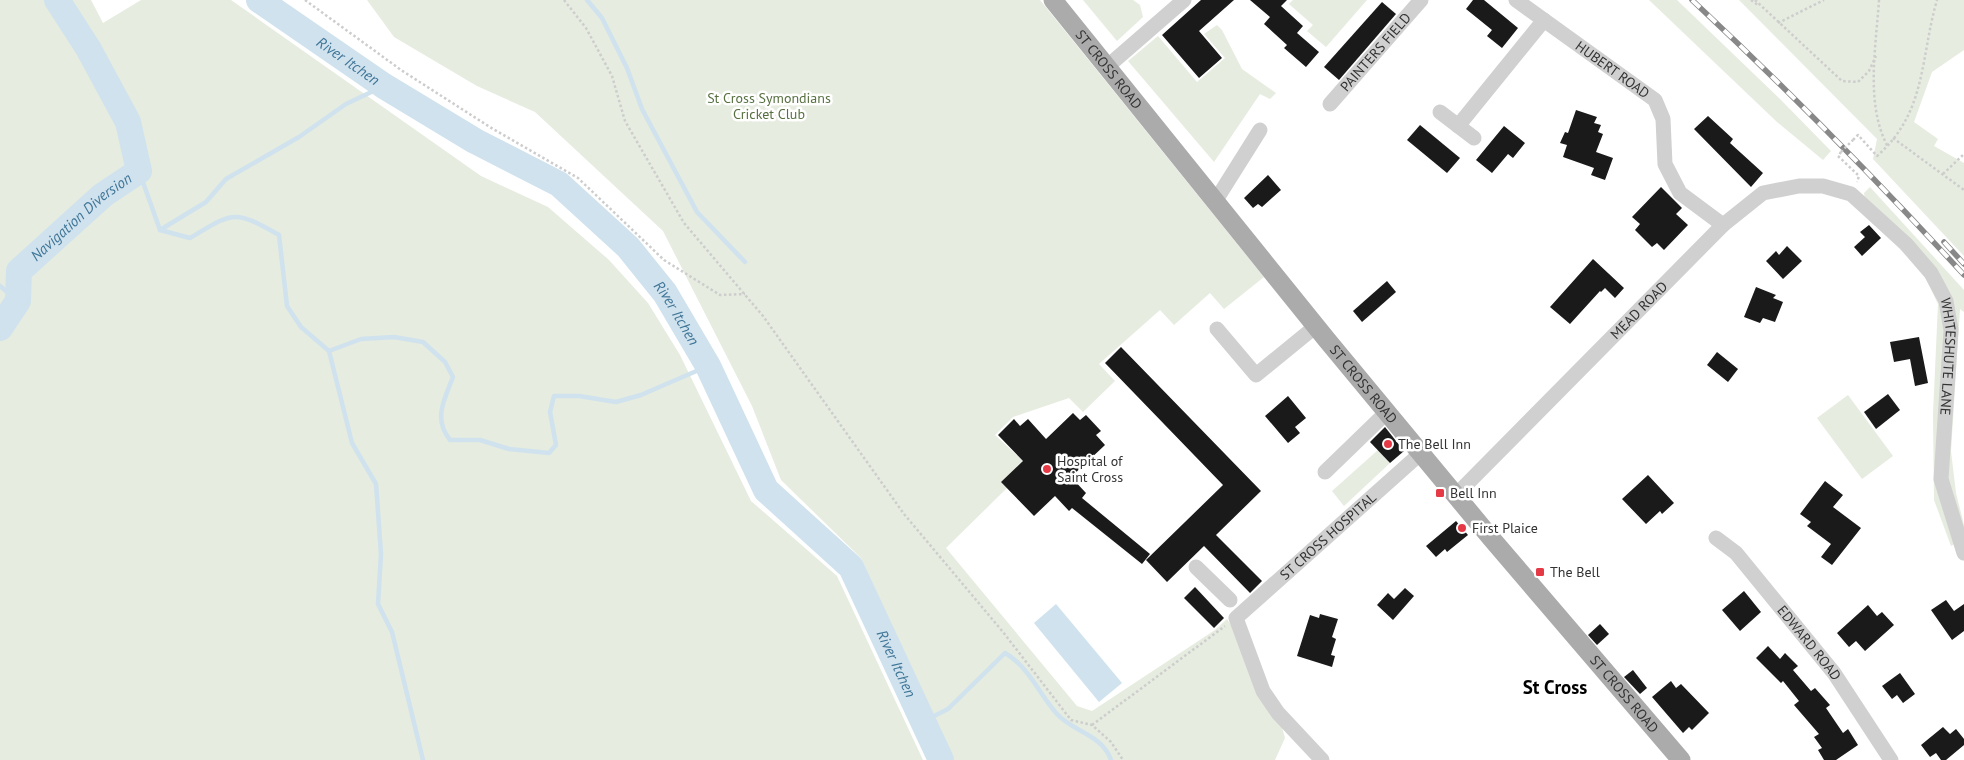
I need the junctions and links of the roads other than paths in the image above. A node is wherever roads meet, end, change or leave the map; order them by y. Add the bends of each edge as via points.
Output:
1 (1053, 0) edge
2 (1184, 0) edge
3 (1421, 0) edge
4 (1516, 0) edge
5 (1544, 20) junction
6 (1108, 66) junction
7 (1330, 104) dead end
8 (1440, 112) dead end
9 (1458, 126) junction
10 (1260, 130) dead end
11 (1474, 138) dead end
12 (1851, 194) joint
13 (1216, 200) junction
14 (1723, 225) junction
15 (1316, 326) junction
16 (1217, 329) dead end
17 (1387, 412) junction
18 (1421, 453) junction
19 (1325, 472) dead end
20 (1456, 495) junction
21 (1716, 538) dead end
22 (1964, 553) edge
23 (1196, 567) dead end
24 (1236, 609) junction
25 (1322, 760) edge
26 (1681, 760) edge
27 (1891, 760) edge

1 - 6 main road, ST CROSS ROAD
2 - 6 street
3 - 7 street, PAINTERS FIELD
4 - 5 street, HUBERT ROAD
5 - 9 street
5 - 14 street, HUBERT ROAD via 1655,100 1663,119 1664,164 1680,193
6 - 13 main road, ST CROSS ROAD
8 - 9 street
9 - 11 street
10 - 13 street
12 - 14 street, MEAD ROAD via 1824,186 1799,186 1763,193
12 - 22 street, WHITESHUTE LANE via 1932,272 1946,301 1951,330 1941,479
13 - 15 main road, ST CROSS ROAD
14 - 20 street, MEAD ROAD
15 - 16 street via 1256,375
15 - 17 main road, ST CROSS ROAD
17 - 18 main road, ST CROSS ROAD
17 - 19 street
18 - 20 main road, ST CROSS ROAD
18 - 24 street, ST CROSS HOSPITAL
20 - 26 main road, ST CROSS ROAD
21 - 27 street, EDWARD ROAD via 1736,553 1834,673
23 - 24 street
24 - 25 street via 1263,691 1278,713

